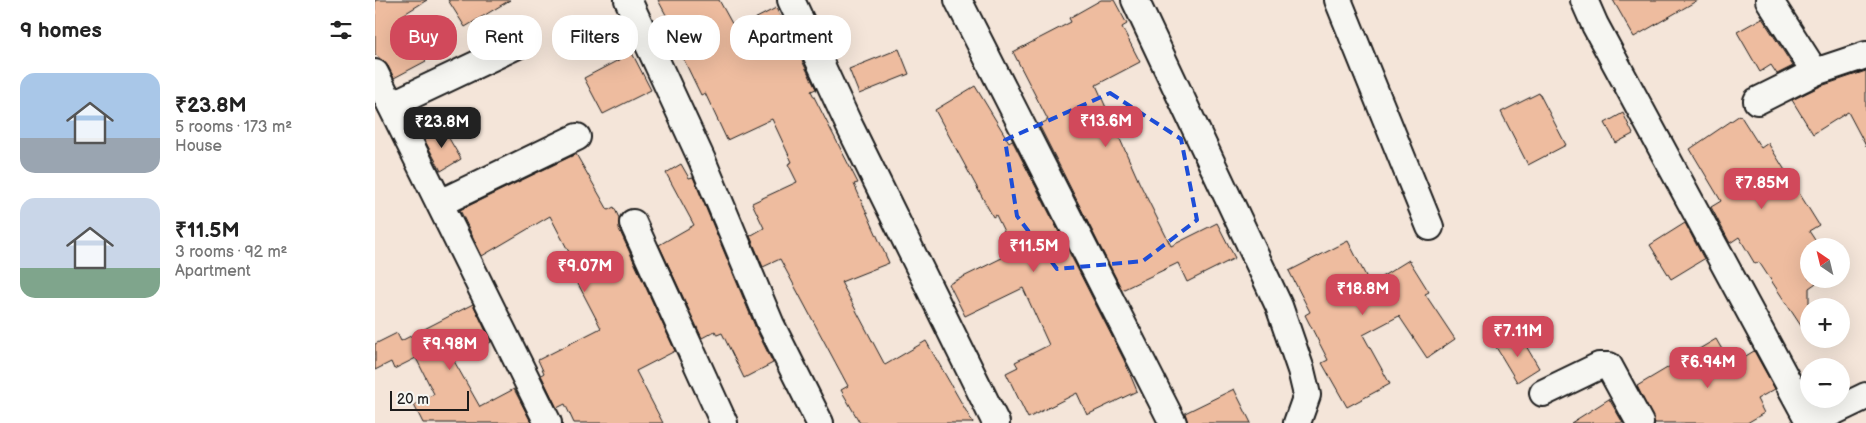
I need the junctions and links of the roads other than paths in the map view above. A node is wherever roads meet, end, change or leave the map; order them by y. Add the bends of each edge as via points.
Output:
1 (628, 0) edge
2 (791, 0) edge
3 (958, 0) edge
4 (1135, 0) edge
5 (1338, 0) edge
6 (1584, 0) edge
7 (1769, 0) edge
8 (1866, 55) edge
9 (486, 60) edge
10 (1815, 72) junction
11 (375, 74) edge
12 (1757, 101) dead end
13 (391, 105) junction
14 (577, 137) dead end
15 (440, 203) junction
16 (633, 223) dead end
17 (1431, 227) dead end
18 (1543, 393) dead end
19 (1854, 409) edge
20 (548, 423) edge
21 (724, 423) edge
22 (820, 423) edge
23 (996, 423) edge
24 (1173, 423) edge
25 (1297, 423) edge
26 (1639, 423) edge
27 (1810, 423) edge

1 - 22 street via 771,325
2 - 23 street
3 - 24 street
4 - 25 street via 1279,306 1307,395
5 - 17 street
6 - 27 street
7 - 10 street
8 - 10 street
9 - 13 street
10 - 12 street
11 - 13 street
13 - 15 street
14 - 15 street
15 - 20 street
16 - 21 street
18 - 26 street via 1599,366 1609,366
19 - 27 street

